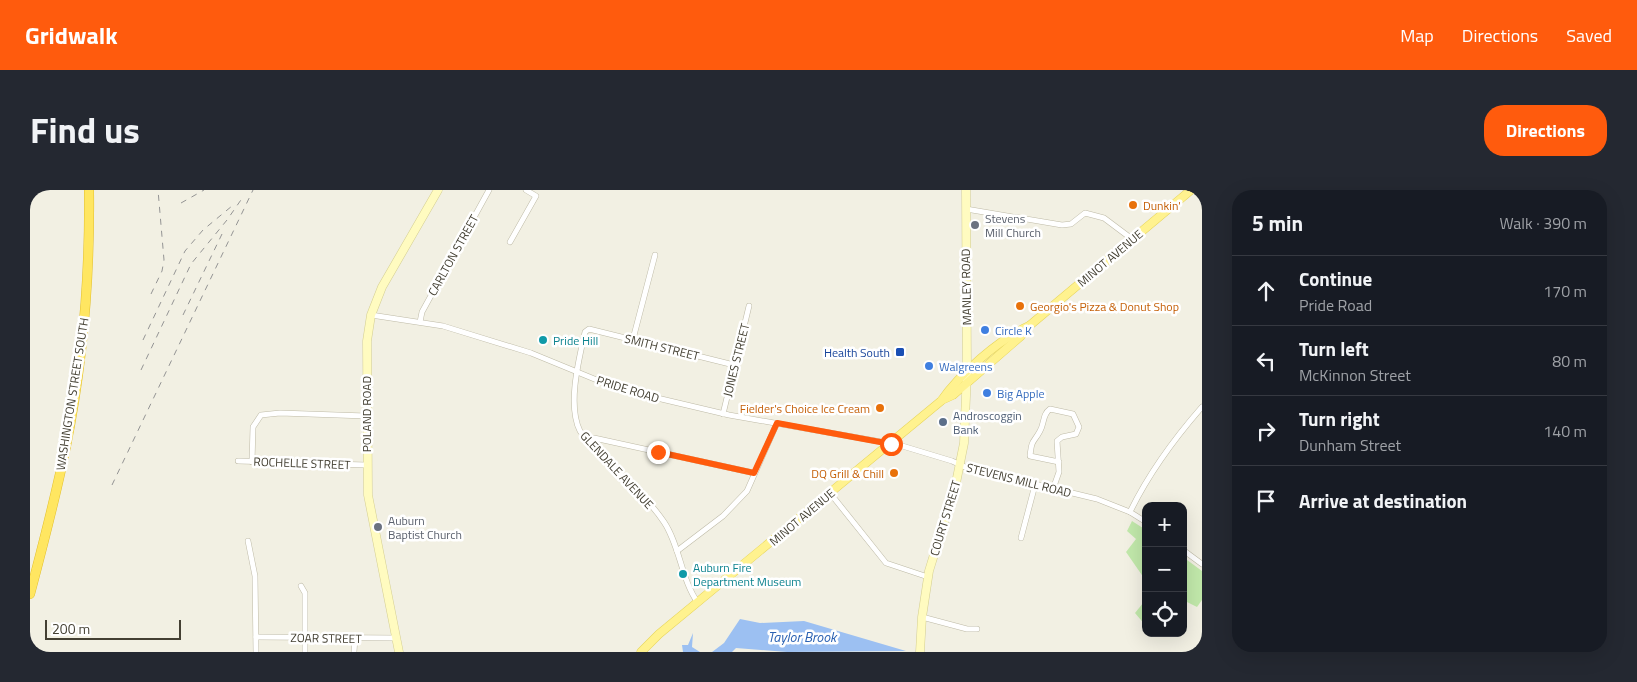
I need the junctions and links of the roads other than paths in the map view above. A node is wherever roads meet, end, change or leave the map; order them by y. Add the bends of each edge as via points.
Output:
1 (89, 190) edge
2 (438, 190) edge
3 (489, 190) edge
4 (526, 190) edge
5 (966, 190) edge
6 (1191, 190) edge
7 (966, 209) junction
8 (1132, 239) junction
9 (510, 242) dead end
10 (655, 255) dead end
11 (749, 306) dead end
12 (371, 316) junction
13 (420, 322) junction
14 (1029, 326) junction
15 (589, 329) joint
16 (633, 339) junction
17 (734, 365) junction
18 (576, 371) junction
19 (967, 372) junction
20 (966, 383) junction
21 (940, 401) junction
22 (1202, 407) edge
23 (724, 414) junction
24 (366, 416) junction
25 (777, 423) junction
26 (587, 440) junction
27 (891, 444) junction
28 (238, 461) dead end
29 (252, 462) junction
30 (1058, 462) junction
31 (366, 465) junction
32 (960, 465) junction
33 (754, 473) junction
34 (1035, 484) junction
35 (1053, 489) junction
36 (830, 493) junction
37 (1130, 512) junction
38 (1142, 520) edge
39 (1021, 538) dead end
40 (248, 541) dead end
41 (677, 550) junction
42 (1187, 553) edge
43 (1202, 564) edge
44 (928, 577) junction
45 (31, 585) edge
46 (301, 586) dead end
47 (30, 594) edge
48 (698, 603) junction
49 (922, 617) junction
50 (977, 628) dead end
51 (256, 637) junction
52 (305, 638) junction
53 (354, 638) junction
54 (397, 638) junction
55 (645, 650) edge
56 (256, 652) edge
57 (305, 652) edge
58 (354, 652) edge
59 (399, 652) edge
60 (920, 652) edge

1 - 45 highway, WASHINGTON STREET SOUTH via 86,307 78,371 63,461
2 - 12 street, POLAND ROAD via 391,271
3 - 13 street, CARLTON STREET via 422,312
4 - 9 street via 536,196
5 - 7 street, MANLEY ROAD
6 - 8 main road, MINOT AVENUE
7 - 8 street via 1062,225 1071,224 1085,213 1116,225
7 - 19 street, MANLEY ROAD
8 - 14 main road, MINOT AVENUE
10 - 16 street
11 - 17 street, JONES STREET
12 - 13 street, PRIDE ROAD
12 - 24 street, POLAND ROAD via 366,341
13 - 18 street, PRIDE ROAD via 500,343
14 - 19 main road, MINOT AVENUE via 1017,331
14 - 20 main road, MINOT AVENUE
15 - 16 street, SMITH STREET
15 - 18 street, GLENDALE AVENUE via 585,332
16 - 17 street, SMITH STREET
17 - 23 street, JONES STREET
18 - 23 street, PRIDE ROAD via 626,391
18 - 26 street, GLENDALE AVENUE via 576,420
19 - 20 street, MANLEY ROAD
19 - 21 main road, MINOT AVENUE
20 - 21 main road, MINOT AVENUE
20 - 32 street, COURT STREET
21 - 27 main road, MINOT AVENUE
22 - 37 street via 1160,460
23 - 25 street, PRIDE ROAD
24 - 29 street via 261,415 253,427
24 - 31 street, POLAND ROAD
25 - 27 street, PRIDE ROAD
25 - 33 street
26 - 33 street via 594,438
26 - 41 street, GLENDALE AVENUE via 653,508 666,524
27 - 32 street, STEVENS MILL ROAD
27 - 36 main road, MINOT AVENUE
28 - 29 street, ROCHELLE STREET
29 - 31 street, ROCHELLE STREET
30 - 30 street via 1057,441 1076,434 1079,427 1074,414 1050,409 1032,441 1030,456
30 - 35 street via 1059,472
31 - 54 street, POLAND ROAD via 370,514
32 - 34 street, STEVENS MILL ROAD
32 - 44 street, COURT STREET
33 - 41 street via 750,486 731,508
34 - 35 street, STEVENS MILL ROAD
34 - 39 street
35 - 37 street, STEVENS MILL ROAD
36 - 44 street via 886,563
36 - 48 main road, MINOT AVENUE
37 - 38 street, STEVENS MILL ROAD
40 - 51 street via 255,576
41 - 48 street, GLENDALE AVENUE via 690,590
42 - 43 street
44 - 49 street, COURT STREET
45 - 47 highway, WASHINGTON STREET SOUTH
46 - 52 street via 305,592
48 - 55 main road, MINOT AVENUE
49 - 50 street
49 - 60 street, COURT STREET
51 - 52 street, ZOAR STREET
51 - 56 street
52 - 53 street, ZOAR STREET
52 - 57 street
53 - 54 street, ZOAR STREET
53 - 58 street
54 - 59 street, POLAND ROAD

